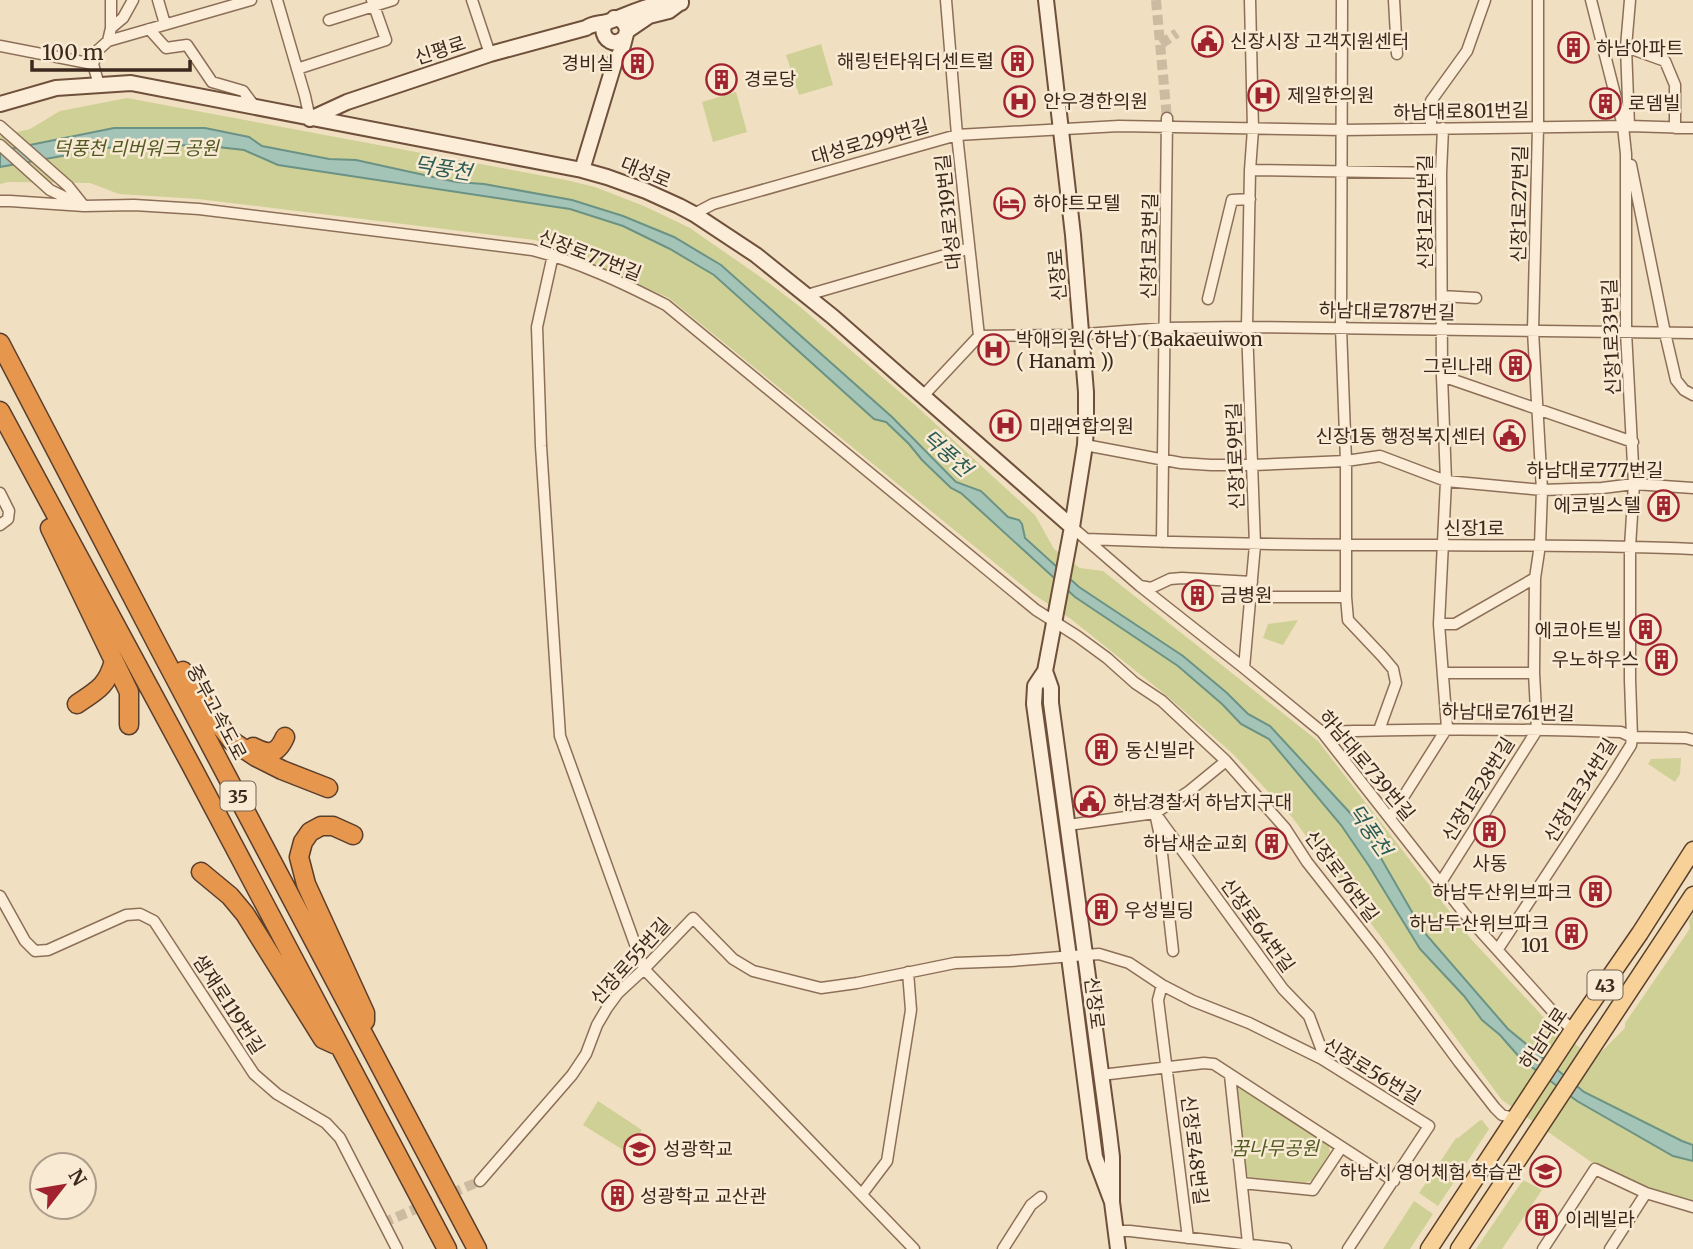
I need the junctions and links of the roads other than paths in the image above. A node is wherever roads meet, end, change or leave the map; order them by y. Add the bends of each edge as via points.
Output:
1 (111, 0) edge
2 (133, 0) edge
3 (158, 0) edge
4 (251, 0) edge
5 (277, 0) edge
6 (393, 0) edge
7 (472, 0) edge
8 (946, 0) edge
9 (1046, 0) edge
10 (1250, 0) edge
11 (1342, 0) edge
12 (1394, 0) edge
13 (1485, 0) edge
14 (1538, 0) edge
15 (1591, 0) edge
16 (1630, 0) edge
17 (685, 1) edge
18 (373, 3) edge
19 (329, 20) dead end
20 (610, 20) junction
21 (165, 24) junction
22 (111, 27) junction
23 (586, 28) junction
24 (149, 29) junction
25 (625, 35) junction
26 (606, 39) junction
27 (108, 41) junction
28 (0, 46) edge
29 (1626, 47) junction
30 (490, 54) junction
31 (1397, 54) dead end
32 (615, 61) junction
33 (93, 64) junction
34 (297, 69) junction
35 (99, 85) junction
36 (0, 104) edge
37 (255, 108) junction
38 (310, 118) junction
39 (1168, 122) junction
40 (1626, 126) junction
41 (1538, 127) junction
42 (1253, 128) junction
43 (1431, 128) junction
44 (1443, 128) junction
45 (1675, 128) junction
46 (1693, 128) edge
47 (3, 129) edge
48 (1061, 129) junction
49 (1343, 130) junction
50 (957, 135) junction
51 (0, 145) edge
52 (1626, 154) junction
53 (582, 170) junction
54 (1250, 170) junction
55 (1341, 172) junction
56 (1441, 173) junction
57 (1250, 199) junction
58 (0, 201) edge
59 (84, 206) junction
60 (694, 214) junction
61 (969, 248) junction
62 (553, 255) junction
63 (807, 295) junction
64 (1442, 296) junction
65 (1476, 298) dead end
66 (1208, 299) dead end
67 (1247, 327) junction
68 (1166, 328) junction
69 (1341, 328) junction
70 (1443, 329) junction
71 (1533, 331) junction
72 (1626, 332) junction
73 (1081, 333) junction
74 (1665, 333) junction
75 (1693, 333) edge
76 (979, 336) junction
77 (0, 342) edge
78 (1442, 376) junction
79 (1693, 395) edge
80 (922, 397) junction
81 (1537, 409) junction
82 (0, 411) edge
83 (1633, 442) junction
84 (17, 443) junction
85 (1085, 445) junction
86 (1163, 460) junction
87 (1346, 461) junction
88 (1253, 465) junction
89 (1446, 481) junction
90 (1634, 484) junction
91 (1693, 488) edge
92 (1542, 490) junction
93 (0, 493) edge
94 (0, 525) edge
95 (1072, 527) junction
96 (1086, 539) junction
97 (1162, 542) junction
98 (1255, 545) junction
99 (1345, 545) junction
100 (1443, 545) junction
101 (1540, 545) junction
102 (1630, 547) junction
103 (1693, 549) edge
104 (1535, 578) junction
105 (1252, 582) junction
106 (1140, 586) junction
107 (1251, 597) junction
108 (1346, 597) junction
109 (1055, 618) junction
110 (1439, 624) junction
111 (158, 646) junction
112 (114, 661) junction
113 (1244, 668) junction
114 (1045, 671) junction
115 (1443, 673) junction
116 (1534, 673) junction
117 (77, 704) dead end
118 (206, 708) junction
119 (130, 725) dead end
120 (1447, 729) junction
121 (1379, 730) junction
122 (1537, 730) junction
123 (1322, 732) junction
124 (285, 737) dead end
125 (1632, 737) junction
126 (1693, 740) edge
127 (1226, 761) junction
128 (328, 788) dead end
129 (1065, 804) junction
130 (1049, 806) junction
131 (1155, 813) junction
132 (1390, 818) junction
133 (1068, 825) junction
134 (353, 835) dead end
135 (1693, 850) edge
136 (201, 872) dead end
137 (1441, 882) junction
138 (1693, 895) edge
139 (0, 896) edge
140 (1498, 949) junction
141 (1172, 951) dead end
142 (1085, 955) junction
143 (1069, 957) junction
144 (645, 969) junction
145 (908, 972) junction
146 (1162, 985) junction
147 (1571, 1034) junction
148 (364, 1035) junction
149 (341, 1047) junction
150 (1322, 1059) junction
151 (1167, 1067) junction
152 (1230, 1075) junction
153 (1101, 1076) junction
154 (1517, 1114) junction
155 (1341, 1148) junction
156 (480, 1181) tunnel mouth
157 (1394, 1181) junction
158 (1242, 1183) junction
159 (1646, 1193) junction
160 (862, 1194) junction
161 (1041, 1198) dead end
162 (1112, 1202) junction
163 (1693, 1207) edge
164 (1116, 1231) junction
165 (1188, 1238) junction
166 (1248, 1243) junction
167 (397, 1249) edge
168 (447, 1249) edge
169 (477, 1249) edge
170 (914, 1249) edge
171 (1003, 1249) edge
172 (1118, 1249) edge
173 (1286, 1249) edge
174 (1348, 1249) edge
175 (1429, 1249) edge
176 (1459, 1249) edge
177 (1543, 1249) edge
178 (1610, 1249) edge

1 - 22 street
2 - 22 street via 123,18
3 - 21 street
4 - 21 street
5 - 34 street
6 - 18 street
7 - 30 street
8 - 50 street, 대성로319번길
9 - 48 street, 신장로
10 - 42 street, 신장1로9번길
11 - 49 street
12 - 31 street
13 - 43 street, 신장1로21번길 via 1467,51 1431,101
14 - 41 street, 신장1로27번길
15 - 40 street
16 - 29 street, 신장1로33번길
17 - 20 street, 신평로 via 665,2
17 - 25 street, 신평로 via 649,16
18 - 19 street
18 - 34 street via 386,40
20 - 23 street, 신평로
20 - 25 street via 625,23
20 - 26 street via 603,29
21 - 24 street
22 - 27 street
23 - 26 street
23 - 30 street, 신평로
24 - 27 street
24 - 37 street via 166,48 187,45 212,82 243,90
25 - 26 street via 616,42
25 - 32 street via 622,53
26 - 32 street
27 - 33 street
28 - 33 street
29 - 40 street, 신장1로33번길
29 - 45 street via 1665,61 1675,85
30 - 38 street, 신평로
32 - 53 street
33 - 35 street
34 - 38 street
35 - 36 street, 대성로 via 56,88
35 - 37 street, 대성로 via 131,83
37 - 38 street, 대성로
38 - 53 street, 대성로
39 - 42 street, 하남대로801번길
39 - 48 street, 하남대로801번길
39 - 68 street, 신장1로3번길
40 - 41 street, 하남대로801번길
40 - 45 street, 하남대로801번길
40 - 52 street, 신장1로33번길
41 - 44 street, 하남대로801번길
41 - 71 street, 신장1로27번길
42 - 49 street, 하남대로801번길
42 - 54 street, 신장1로9번길
43 - 44 street, 하남대로801번길
43 - 49 street, 하남대로801번길
44 - 56 street, 신장1로21번길
45 - 46 street, 하남대로801번길
47 - 59 street
48 - 50 street, 대성로299번길
48 - 73 street, 신장로
49 - 55 street
50 - 60 street, 대성로299번길 via 713,204
50 - 61 street, 대성로319번길
51 - 59 street via 50,190
52 - 72 street, 신장1로33번길
52 - 74 street
53 - 60 street, 대성로 via 646,191
54 - 55 street
54 - 57 street, 신장1로9번길
55 - 56 street
55 - 69 street
56 - 64 street, 신장1로21번길
57 - 66 street via 1232,200
57 - 67 street, 신장1로9번길
58 - 59 street, 신장로77번길
59 - 62 street, 신장로77번길 via 199,209
60 - 63 street, 대성로
61 - 63 street
61 - 76 street, 대성로319번길
62 - 109 street, 신장로77번길 via 666,305 1036,610
62 - 144 street via 537,327 560,736
63 - 80 street, 대성로
64 - 65 street, 신장1로21번길
64 - 70 street, 신장1로21번길
67 - 68 street, 하남대로787번길
67 - 69 street, 하남대로787번길
67 - 88 street, 신장1로9번길
68 - 73 street, 하남대로787번길
68 - 86 street, 신장1로3번길
69 - 70 street, 하남대로787번길
69 - 87 street
70 - 71 street, 하남대로787번길
70 - 78 street, 신장1로21번길
71 - 72 street, 하남대로787번길
71 - 81 street, 신장1로27번길
72 - 74 street, 하남대로787번길
72 - 83 street, 신장1로33번길
73 - 76 street, 하남대로787번길
73 - 85 street, 신장로
74 - 75 street, 하남대로787번길
74 - 79 street via 1676,380
76 - 80 street
77 - 111 highway, 중부고속도로 / 35
78 - 81 street
78 - 89 street, 신장1로21번길
80 - 95 street, 대성로
81 - 83 street
81 - 92 street, 신장1로27번길
82 - 84 highway, 35
83 - 90 street, 신장1로33번길
84 - 112 highway via 39,505
84 - 149 highway, 35
85 - 86 street, 하남대로777번길
85 - 95 street, 신장로
86 - 88 street, 하남대로777번길
86 - 97 street, 신장1로3번길
87 - 88 street, 하남대로777번길
87 - 89 street, 하남대로777번길 via 1380,456
87 - 99 street
88 - 98 street, 신장1로9번길
89 - 92 street, 하남대로777번길
89 - 100 street, 신장1로21번길
90 - 91 street, 하남대로777번길
90 - 92 street, 하남대로777번길
90 - 102 street, 신장1로33번길
92 - 101 street, 신장1로27번길
93 - 94 street via 9,511
95 - 96 street, 하남대로739번길
95 - 109 street, 신장로
96 - 97 street, 신장1로
96 - 106 street, 하남대로739번길
97 - 98 street, 신장1로
98 - 99 street, 신장1로
98 - 105 street
99 - 100 street, 신장1로
99 - 108 street
100 - 101 street, 신장1로
100 - 110 street, 신장1로21번길
101 - 102 street, 신장1로
101 - 104 street, 신장1로28번길
102 - 103 street, 신장1로
102 - 125 street, 신장1로34번길
104 - 110 street via 1455,624
104 - 116 street, 신장1로28번길
105 - 106 street via 1182,578 1150,588
105 - 107 street
106 - 113 street, 하남대로739번길
107 - 108 street
107 - 113 street
108 - 121 street via 1348,620 1392,669 1396,683
109 - 114 street, 신장로
109 - 127 street, 신장로76번길 via 1162,701
110 - 115 street, 신장1로21번길
111 - 118 highway via 186,674
111 - 148 highway, 중부고속도로 / 35
112 - 117 highway via 109,677
112 - 119 highway via 129,692
113 - 123 street, 하남대로739번길
114 - 129 street, 신장로
114 - 130 street, 신장로 via 1035,686 1034,704
115 - 116 street
115 - 120 street, 신장1로21번길
116 - 122 street, 신장1로28번길
118 - 124 highway via 264,752 280,747
118 - 128 highway via 233,741 256,757
120 - 121 street, 하남대로761번길
120 - 122 street, 하남대로761번길
120 - 132 street
121 - 123 street, 하남대로761번길
122 - 125 street, 하남대로761번길 via 1621,732
122 - 137 street, 신장1로28번길
123 - 132 street, 하남대로739번길
125 - 126 street, 하남대로761번길
125 - 140 street, 신장1로34번길 via 1611,777
127 - 131 street
127 - 154 street, 신장로76번길 via 1285,828 1495,1108 1502,1115
129 - 130 street
129 - 133 street, 신장로
130 - 143 street, 신장로
131 - 133 street
131 - 141 street
131 - 150 street, 신장로64번길 via 1283,989 1309,1016
132 - 137 street, 하남대로739번길
133 - 142 street, 신장로
134 - 148 highway via 321,826 310,832 299,857 306,884 365,1013
135 - 147 main road, 하남대로 / 43
136 - 149 highway via 245,914 323,1039
137 - 140 street, 하남대로739번길
138 - 176 main road, 43
139 - 167 street, 샘재로119번길 via 25,942 36,951 48,950 126,915 140,914 153,921 254,1074 326,1123 340,1138
140 - 147 street, 하남대로739번길
142 - 143 street, 신장로56번길
142 - 146 street, 신장로56번길 via 1129,963
142 - 153 street, 신장로
143 - 145 street, 신장로55번길 via 955,962
143 - 162 street, 신장로 via 1094,1157
144 - 145 street, 신장로55번길 via 693,918 733,959 753,971 783,979 821,988
144 - 156 street, 신장로55번길 via 607,1008 572,1075
144 - 160 street
145 - 160 street via 911,1010 887,1161
146 - 150 street, 신장로56번길
146 - 151 street via 1158,1000
147 - 154 main road, 하남대로 / 43
148 - 169 highway, 중부고속도로 / 35
149 - 168 highway, 35
150 - 157 street, 신장로56번길 via 1429,1126
151 - 152 street via 1214,1064
151 - 153 street
151 - 165 street, 신장로48번길
152 - 155 street
152 - 158 street
153 - 162 street, 신장로 via 1112,1157
154 - 175 main road, 하남대로 / 43
155 - 157 street
155 - 158 street via 1313,1190
157 - 174 street, 신장로56번길
158 - 166 street
159 - 163 street
159 - 177 street via 1595,1168
159 - 178 street
160 - 170 street
161 - 171 street via 1031,1205
162 - 164 street, 신장로
164 - 165 street
164 - 172 street, 신장로
165 - 166 street
166 - 173 street

